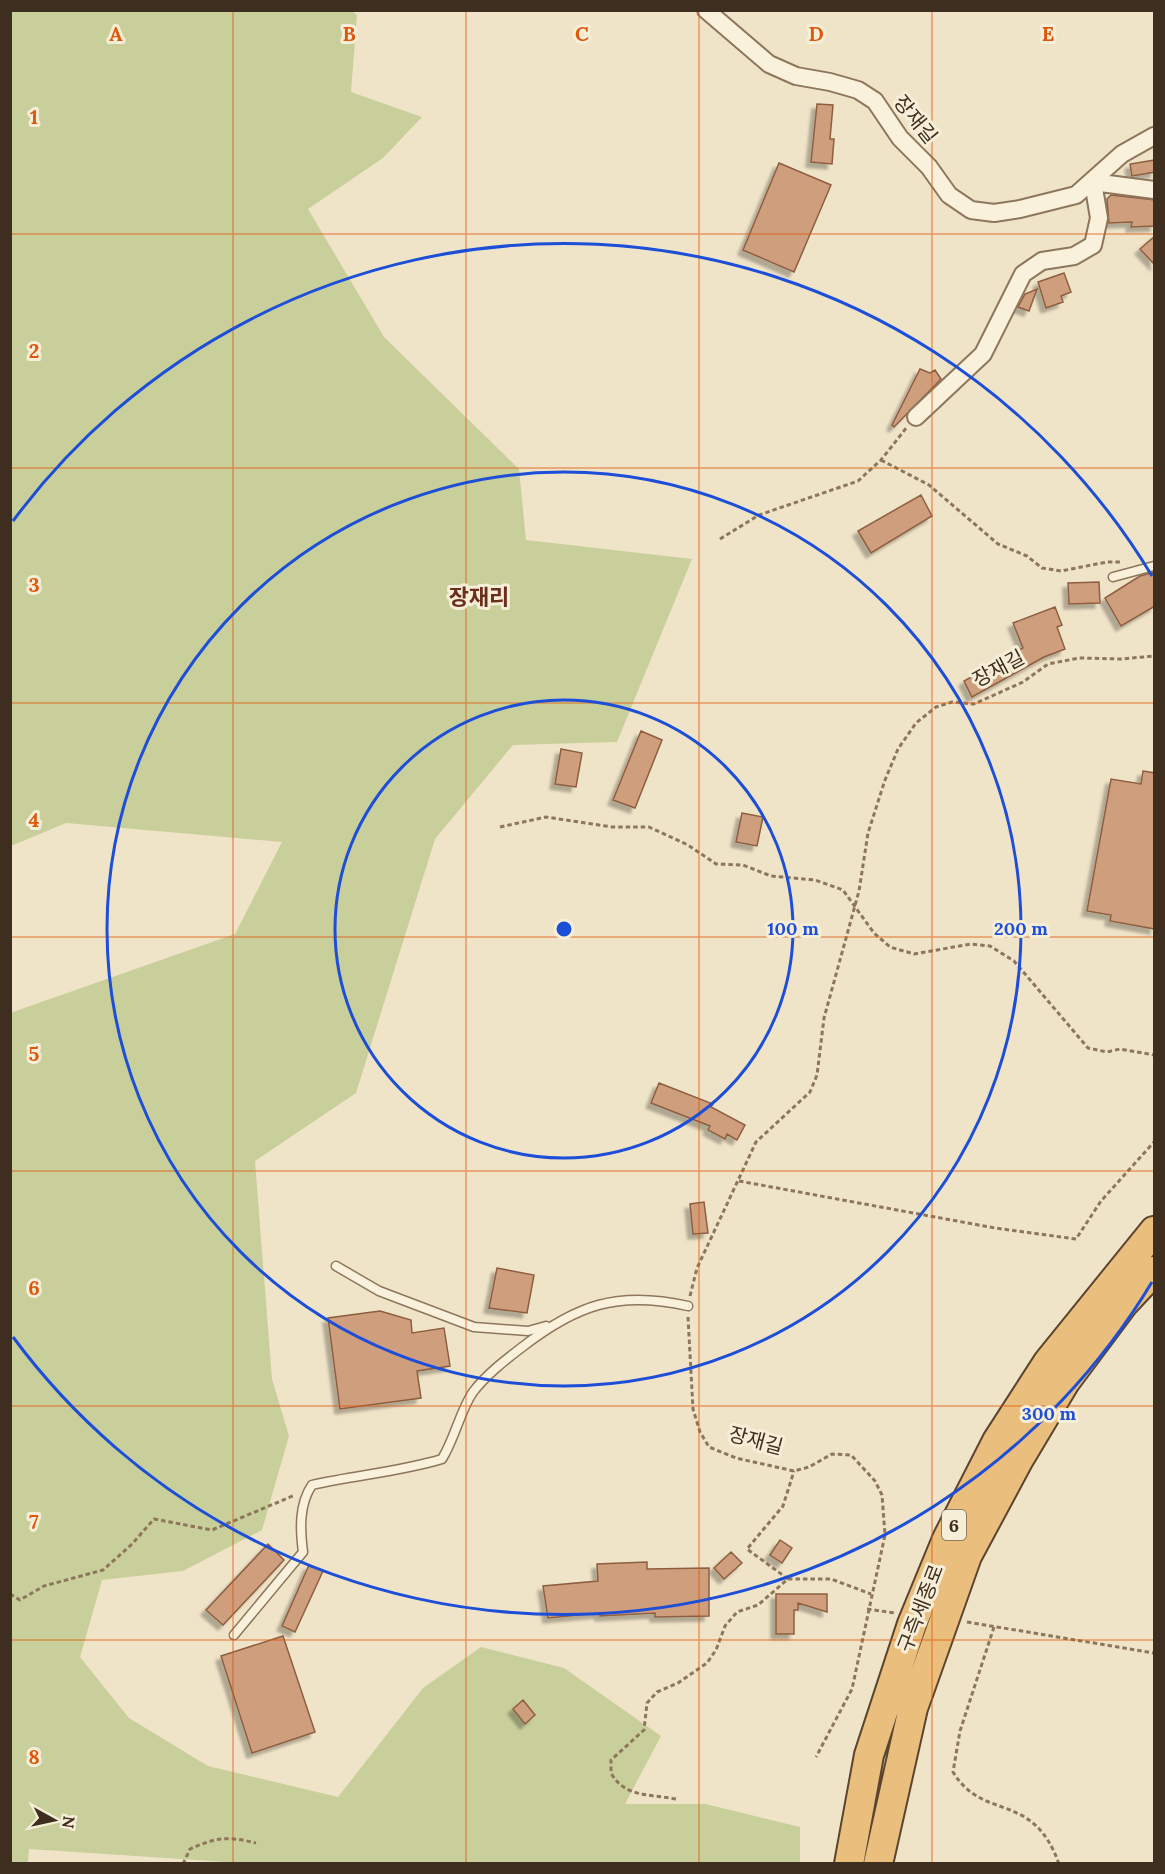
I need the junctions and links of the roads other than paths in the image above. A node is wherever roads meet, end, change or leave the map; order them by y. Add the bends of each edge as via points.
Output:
1 (706, 10) edge
2 (1155, 136) edge
3 (1093, 182) junction
4 (1155, 190) edge
5 (916, 417) road end
6 (1155, 566) edge
7 (1113, 577) dead end
8 (1155, 1231) edge
9 (336, 1266) dead end
10 (1155, 1271) edge
11 (688, 1306) road end
12 (552, 1324) junction
13 (234, 1635) dead end
14 (849, 1863) edge
15 (878, 1863) edge

1 - 3 street, 장재길 via 769,64 796,76 858,90 875,101 900,138 929,167 949,195 971,210 994,213 1030,207 1076,195
2 - 3 street, 장재길 via 1122,154
3 - 4 street
3 - 5 street via 1099,218 1093,244 1074,256 1042,261 1023,274 983,354
6 - 7 lane
8 - 14 highway, 구즉세종로 / 6 via 1048,1362 997,1441 947,1539 912,1624 869,1755
9 - 12 lane via 379,1291 474,1327 528,1331
10 - 15 highway, 구즉세종로 / 6 via 1124,1303 1065,1382 967,1556 913,1708
11 - 12 lane via 663,1300 621,1300 590,1306
12 - 13 lane via 500,1365 473,1393 442,1459 405,1470 312,1485 304,1497 303,1552

